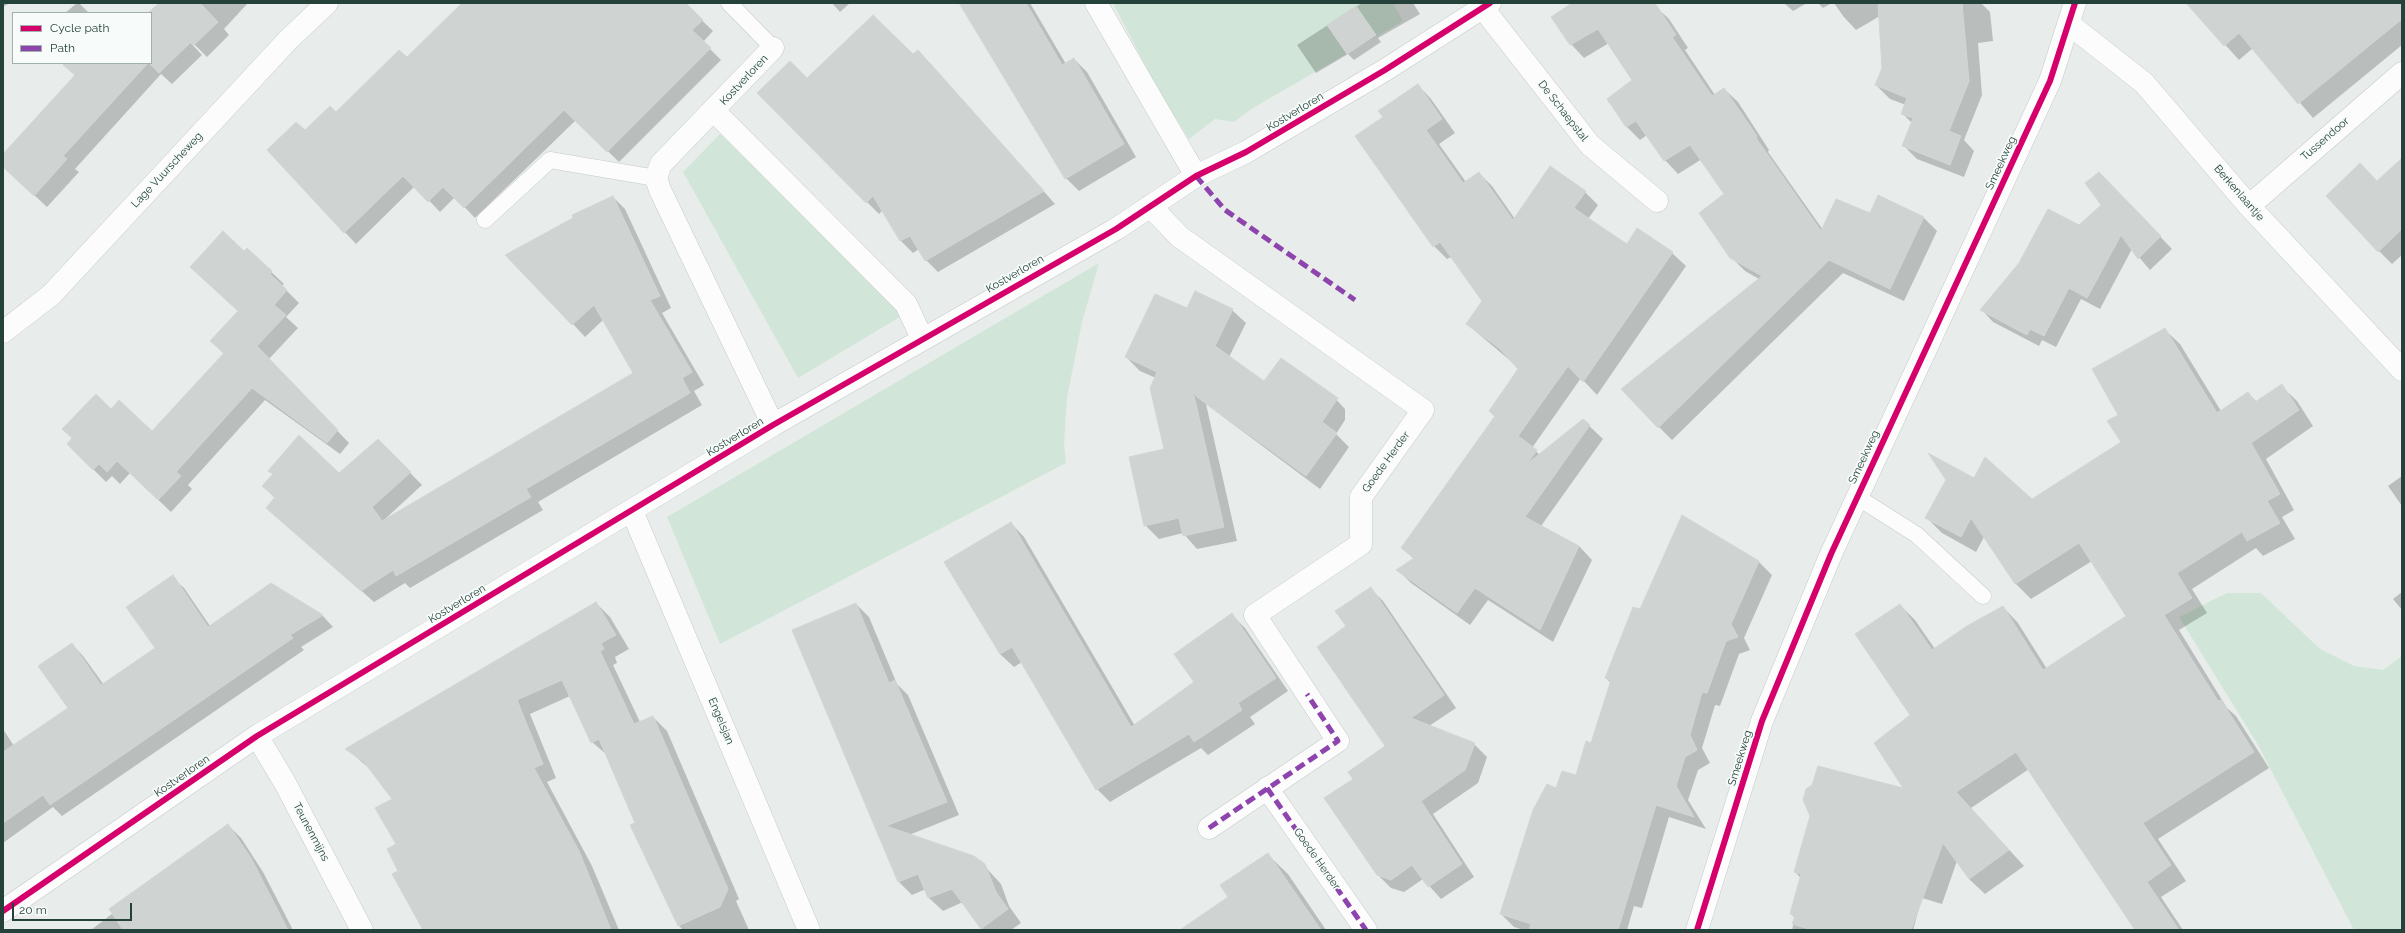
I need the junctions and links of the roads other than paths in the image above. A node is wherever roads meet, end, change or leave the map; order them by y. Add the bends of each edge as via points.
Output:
1 (327, 3) edge
2 (729, 3) edge
3 (1096, 3) edge
4 (2075, 3) edge
5 (1486, 5) edge
6 (2069, 24) junction
7 (773, 48) joint
8 (2402, 73) edge
9 (714, 111) junction
10 (1196, 176) junction
11 (656, 178) junction
12 (1657, 201) dead end
13 (1150, 206) junction
14 (2249, 206) junction
15 (485, 220) dead end
16 (3, 332) edge
17 (922, 338) junction
18 (2402, 370) edge
19 (773, 425) junction
20 (1857, 497) junction
21 (632, 511) junction
22 (1982, 596) dead end
23 (257, 736) junction
24 (1267, 788) junction
25 (1209, 828) dead end
26 (3, 911) edge
27 (362, 930) edge
28 (809, 930) edge
29 (1366, 930) edge
30 (1697, 930) edge

1 - 16 street, Lage Vuurscheweg via 288,40 51,295
2 - 7 lane
3 - 10 street
4 - 6 street, Smeekweg
5 - 10 street, Kostverloren via 1385,70 1266,140
5 - 12 street, De Schaepstal via 1590,145
6 - 14 street, Berkenlaantje via 2144,82
6 - 20 street, Smeekweg via 2050,81
7 - 9 street, Kostverloren
8 - 14 street, Tussendoor
9 - 11 street, Kostverloren via 661,164
9 - 17 street, Kostverloren via 906,304
10 - 13 street, Kostverloren
11 - 15 lane via 550,160
11 - 19 street, Kostverloren
13 - 17 street, Kostverloren via 1116,229
13 - 24 street, Goede Herder via 1180,237 1423,410 1361,497 1362,544 1256,615 1338,741
14 - 18 street, Berkenlaantje
17 - 19 street, Kostverloren
19 - 21 street, Kostverloren
20 - 22 lane via 1917,535
20 - 30 street, Smeekweg via 1762,721
21 - 23 street, Kostverloren
21 - 28 street, Engelsjan
23 - 26 street, Kostverloren
23 - 27 street, Teunenmijns via 285,783
24 - 25 street, Goede Herder
24 - 29 street, Goede Herder

